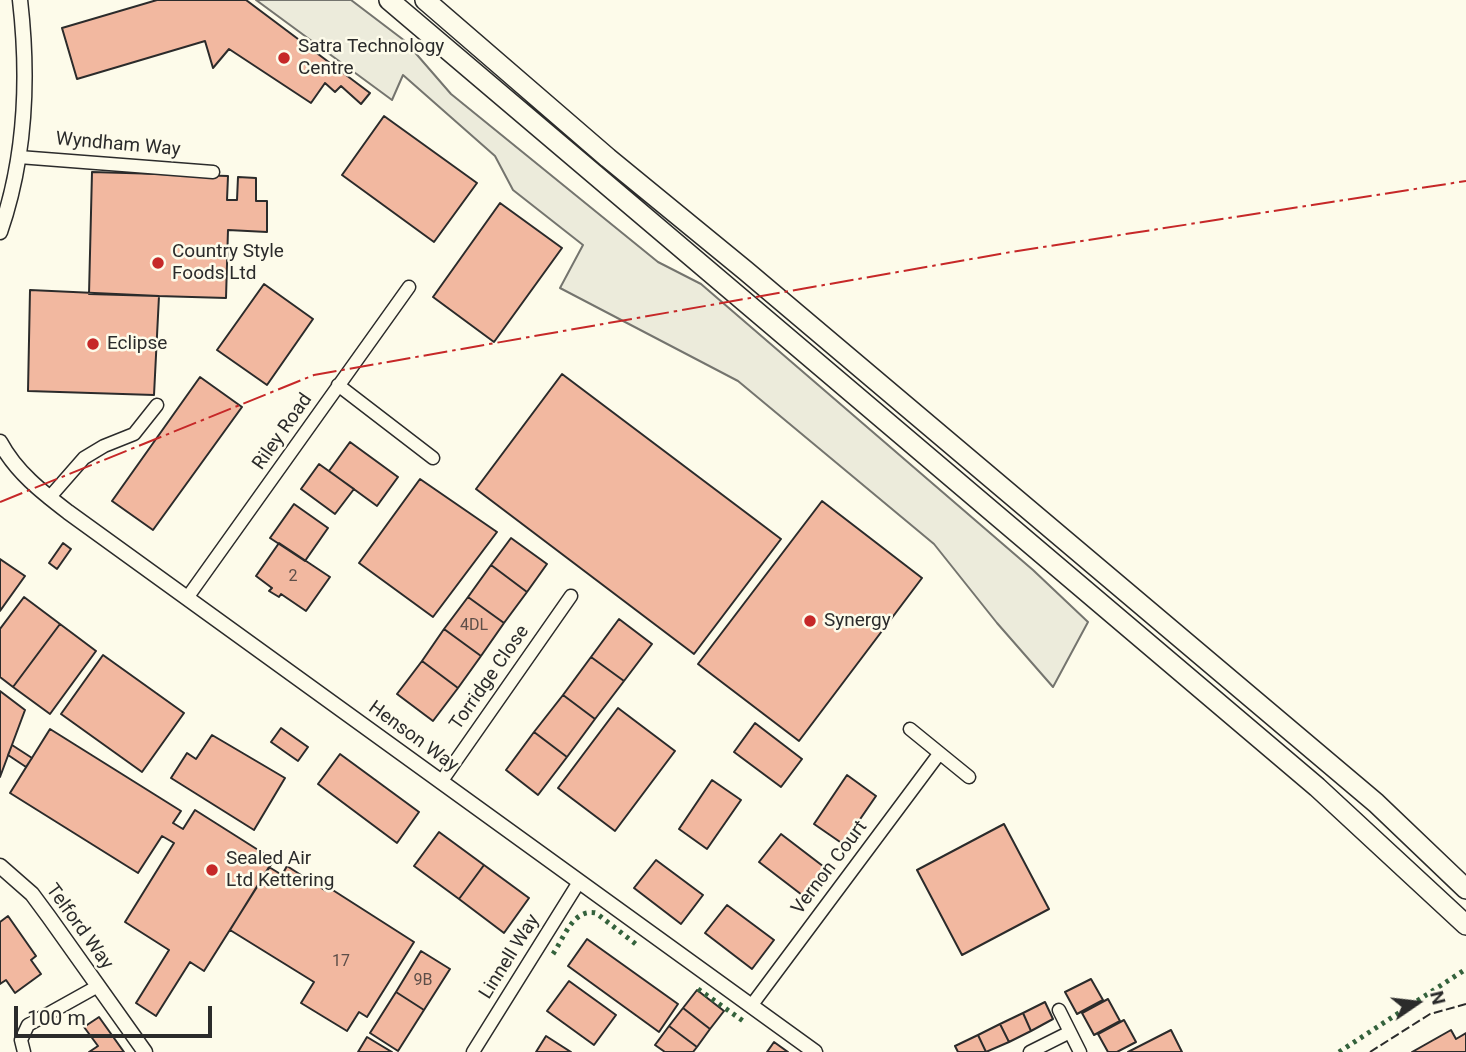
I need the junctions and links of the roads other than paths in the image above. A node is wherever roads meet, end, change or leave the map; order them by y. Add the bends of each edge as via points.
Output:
1 (20, 0) edge
2 (389, 0) edge
3 (425, 0) edge
4 (19, 157) junction
5 (214, 173) dead end
6 (0, 232) edge
7 (409, 287) dead end
8 (338, 385) junction
9 (157, 405) dead end
10 (0, 442) edge
11 (433, 458) dead end
12 (49, 498) junction
13 (571, 596) dead end
14 (187, 598) junction
15 (910, 729) dead end
16 (939, 754) junction
17 (970, 777) dead end
18 (441, 782) junction
19 (0, 866) edge
20 (579, 882) junction
21 (1466, 889) edge
22 (1466, 925) edge
23 (98, 986) junction
24 (751, 1006) junction
25 (1059, 1010) dead end
26 (1070, 1032) junction
27 (24, 1052) edge
28 (145, 1052) edge
29 (473, 1052) edge
30 (815, 1052) edge
31 (1030, 1052) edge
32 (1080, 1052) edge

1 - 4 street via 26,76
2 - 22 highway via 1317,787
3 - 21 highway via 1376,803
4 - 5 street, Wyndham Way
4 - 6 street
7 - 8 street, Riley Road
8 - 11 street
8 - 14 street, Riley Road
9 - 12 street via 134,434 83,458
10 - 12 street, Henson Way via 16,467
12 - 14 street, Henson Way
13 - 18 street, Torridge Close
14 - 18 street, Henson Way
15 - 16 street
16 - 17 street
16 - 24 street, Vernon Court
18 - 20 street, Henson Way
19 - 23 street, Telford Way via 32,894
20 - 24 street, Henson Way
20 - 29 street, Linnell Way
23 - 27 street via 29,1025 21,1040
23 - 28 street, Telford Way
24 - 30 street, Henson Way
25 - 26 street
26 - 31 street
26 - 32 street

